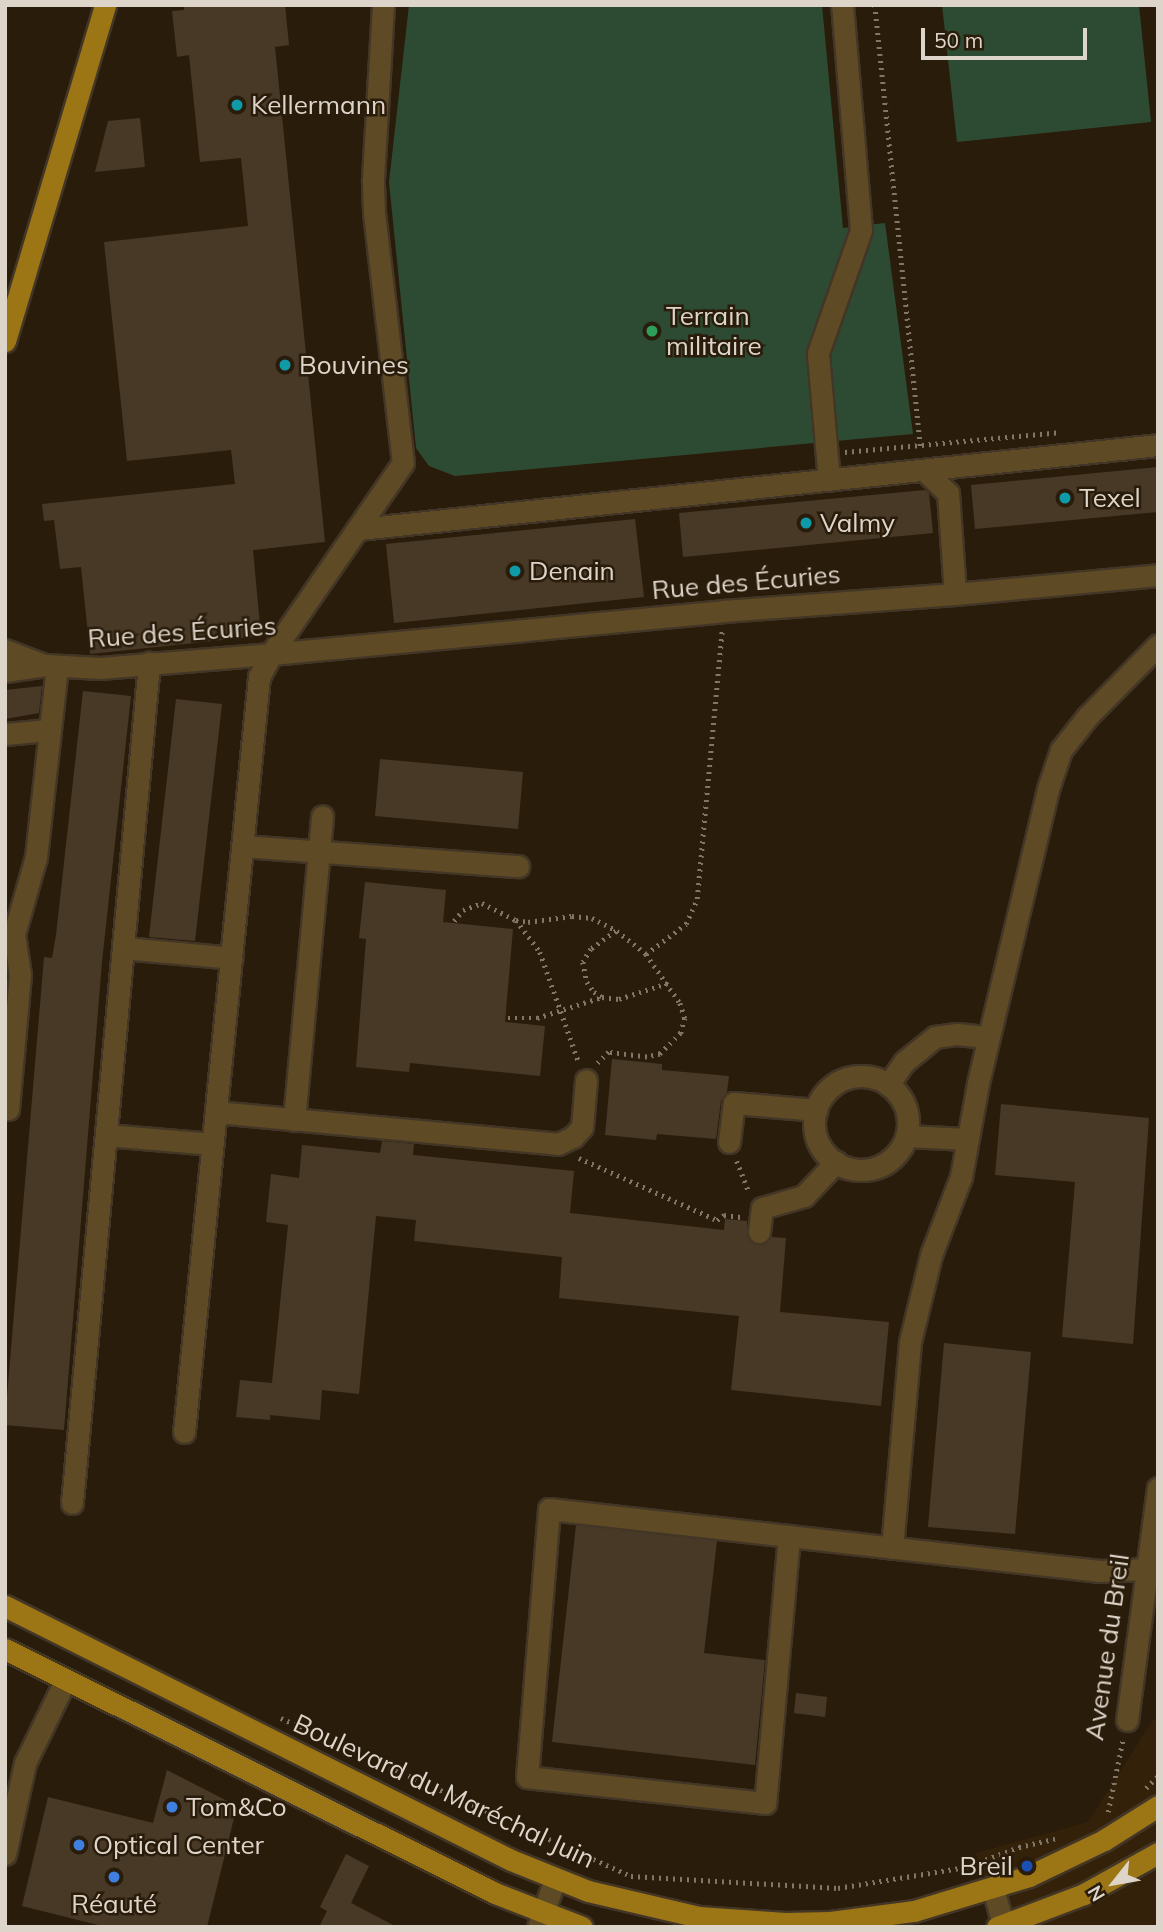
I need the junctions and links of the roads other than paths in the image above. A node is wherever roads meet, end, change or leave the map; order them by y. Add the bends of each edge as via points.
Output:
1 (105, 5) edge
2 (383, 5) edge
3 (842, 5) edge
4 (5, 341) edge
5 (1158, 445) edge
6 (925, 471) junction
7 (830, 480) junction
8 (359, 530) junction
9 (1158, 575) edge
10 (955, 594) junction
11 (1158, 645) edge
12 (5, 650) edge
13 (271, 654) junction
14 (149, 663) junction
15 (52, 666) junction
16 (5, 671) edge
17 (48, 730) junction
18 (5, 734) edge
19 (322, 816) dead end
20 (243, 846) junction
21 (319, 852) junction
22 (518, 866) dead end
23 (123, 948) junction
24 (232, 958) junction
25 (988, 1037) junction
26 (586, 1080) road end
27 (888, 1084) junction
28 (817, 1110) junction
29 (216, 1112) junction
30 (6, 1113) edge
31 (294, 1120) junction
32 (106, 1135) junction
33 (906, 1136) junction
34 (967, 1139) junction
35 (729, 1142) road end
36 (213, 1144) junction
37 (836, 1162) junction
38 (761, 1220) road end
39 (184, 1432) dead end
40 (1158, 1488) edge
41 (72, 1503) dead end
42 (789, 1536) junction
43 (892, 1548) junction
44 (1147, 1569) junction
45 (5, 1606) edge
46 (5, 1649) edge
47 (66, 1679) junction
48 (1127, 1720) road end
49 (1158, 1806) edge
50 (1158, 1853) edge
51 (5, 1854) edge
52 (555, 1879) junction
53 (993, 1889) junction
54 (540, 1920) edge
55 (1001, 1926) edge
56 (582, 1927) edge

1 - 4 main road
2 - 8 street via 374,202 403,463
3 - 7 street via 860,230 818,352
5 - 6 street
6 - 7 street
6 - 10 street via 948,493
7 - 8 street
8 - 13 street
9 - 10 street, Rue des Écuries
10 - 13 street, Rue des Écuries
11 - 25 street via 1061,750
12 - 15 street, Rue des Écuries
13 - 14 street, Rue des Écuries
13 - 20 street via 259,677
14 - 15 street, Rue des Écuries
14 - 23 street
15 - 16 street, Rue des Écuries
15 - 17 street
17 - 18 street
17 - 30 street via 36,857 14,934 20,975
19 - 21 street
20 - 21 street
20 - 24 street
21 - 22 street
21 - 31 street
23 - 24 street
23 - 32 street
24 - 29 street
25 - 27 street via 934,1037 904,1062
25 - 34 street
26 - 31 street via 582,1128 558,1144
27 - 28 street via 874,1078 844,1079 831,1087
27 - 33 street via 906,1109
28 - 35 street via 734,1103
28 - 37 street via 819,1143
29 - 31 street
29 - 36 street
32 - 36 street
32 - 41 street
33 - 34 street
33 - 37 street via 897,1154 870,1170 854,1170
34 - 43 street via 961,1177 920,1291 910,1342
36 - 39 street
37 - 38 street via 804,1196
40 - 44 street, Avenue du Breil
42 - 42 street via 549,1509 527,1777 765,1803
42 - 43 street
43 - 44 street via 1100,1571
44 - 48 street, Avenue du Breil
45 - 52 main road, Boulevard du Maréchal Juin
46 - 47 main road
47 - 51 street via 25,1763
47 - 54 main road via 483,1886
49 - 53 main road, Boulevard du Maréchal Juin via 1084,1851
50 - 55 main road via 1084,1894
52 - 53 main road, Boulevard du Maréchal Juin via 655,1909 785,1923 873,1918
52 - 54 street
53 - 55 street
54 - 56 main road

